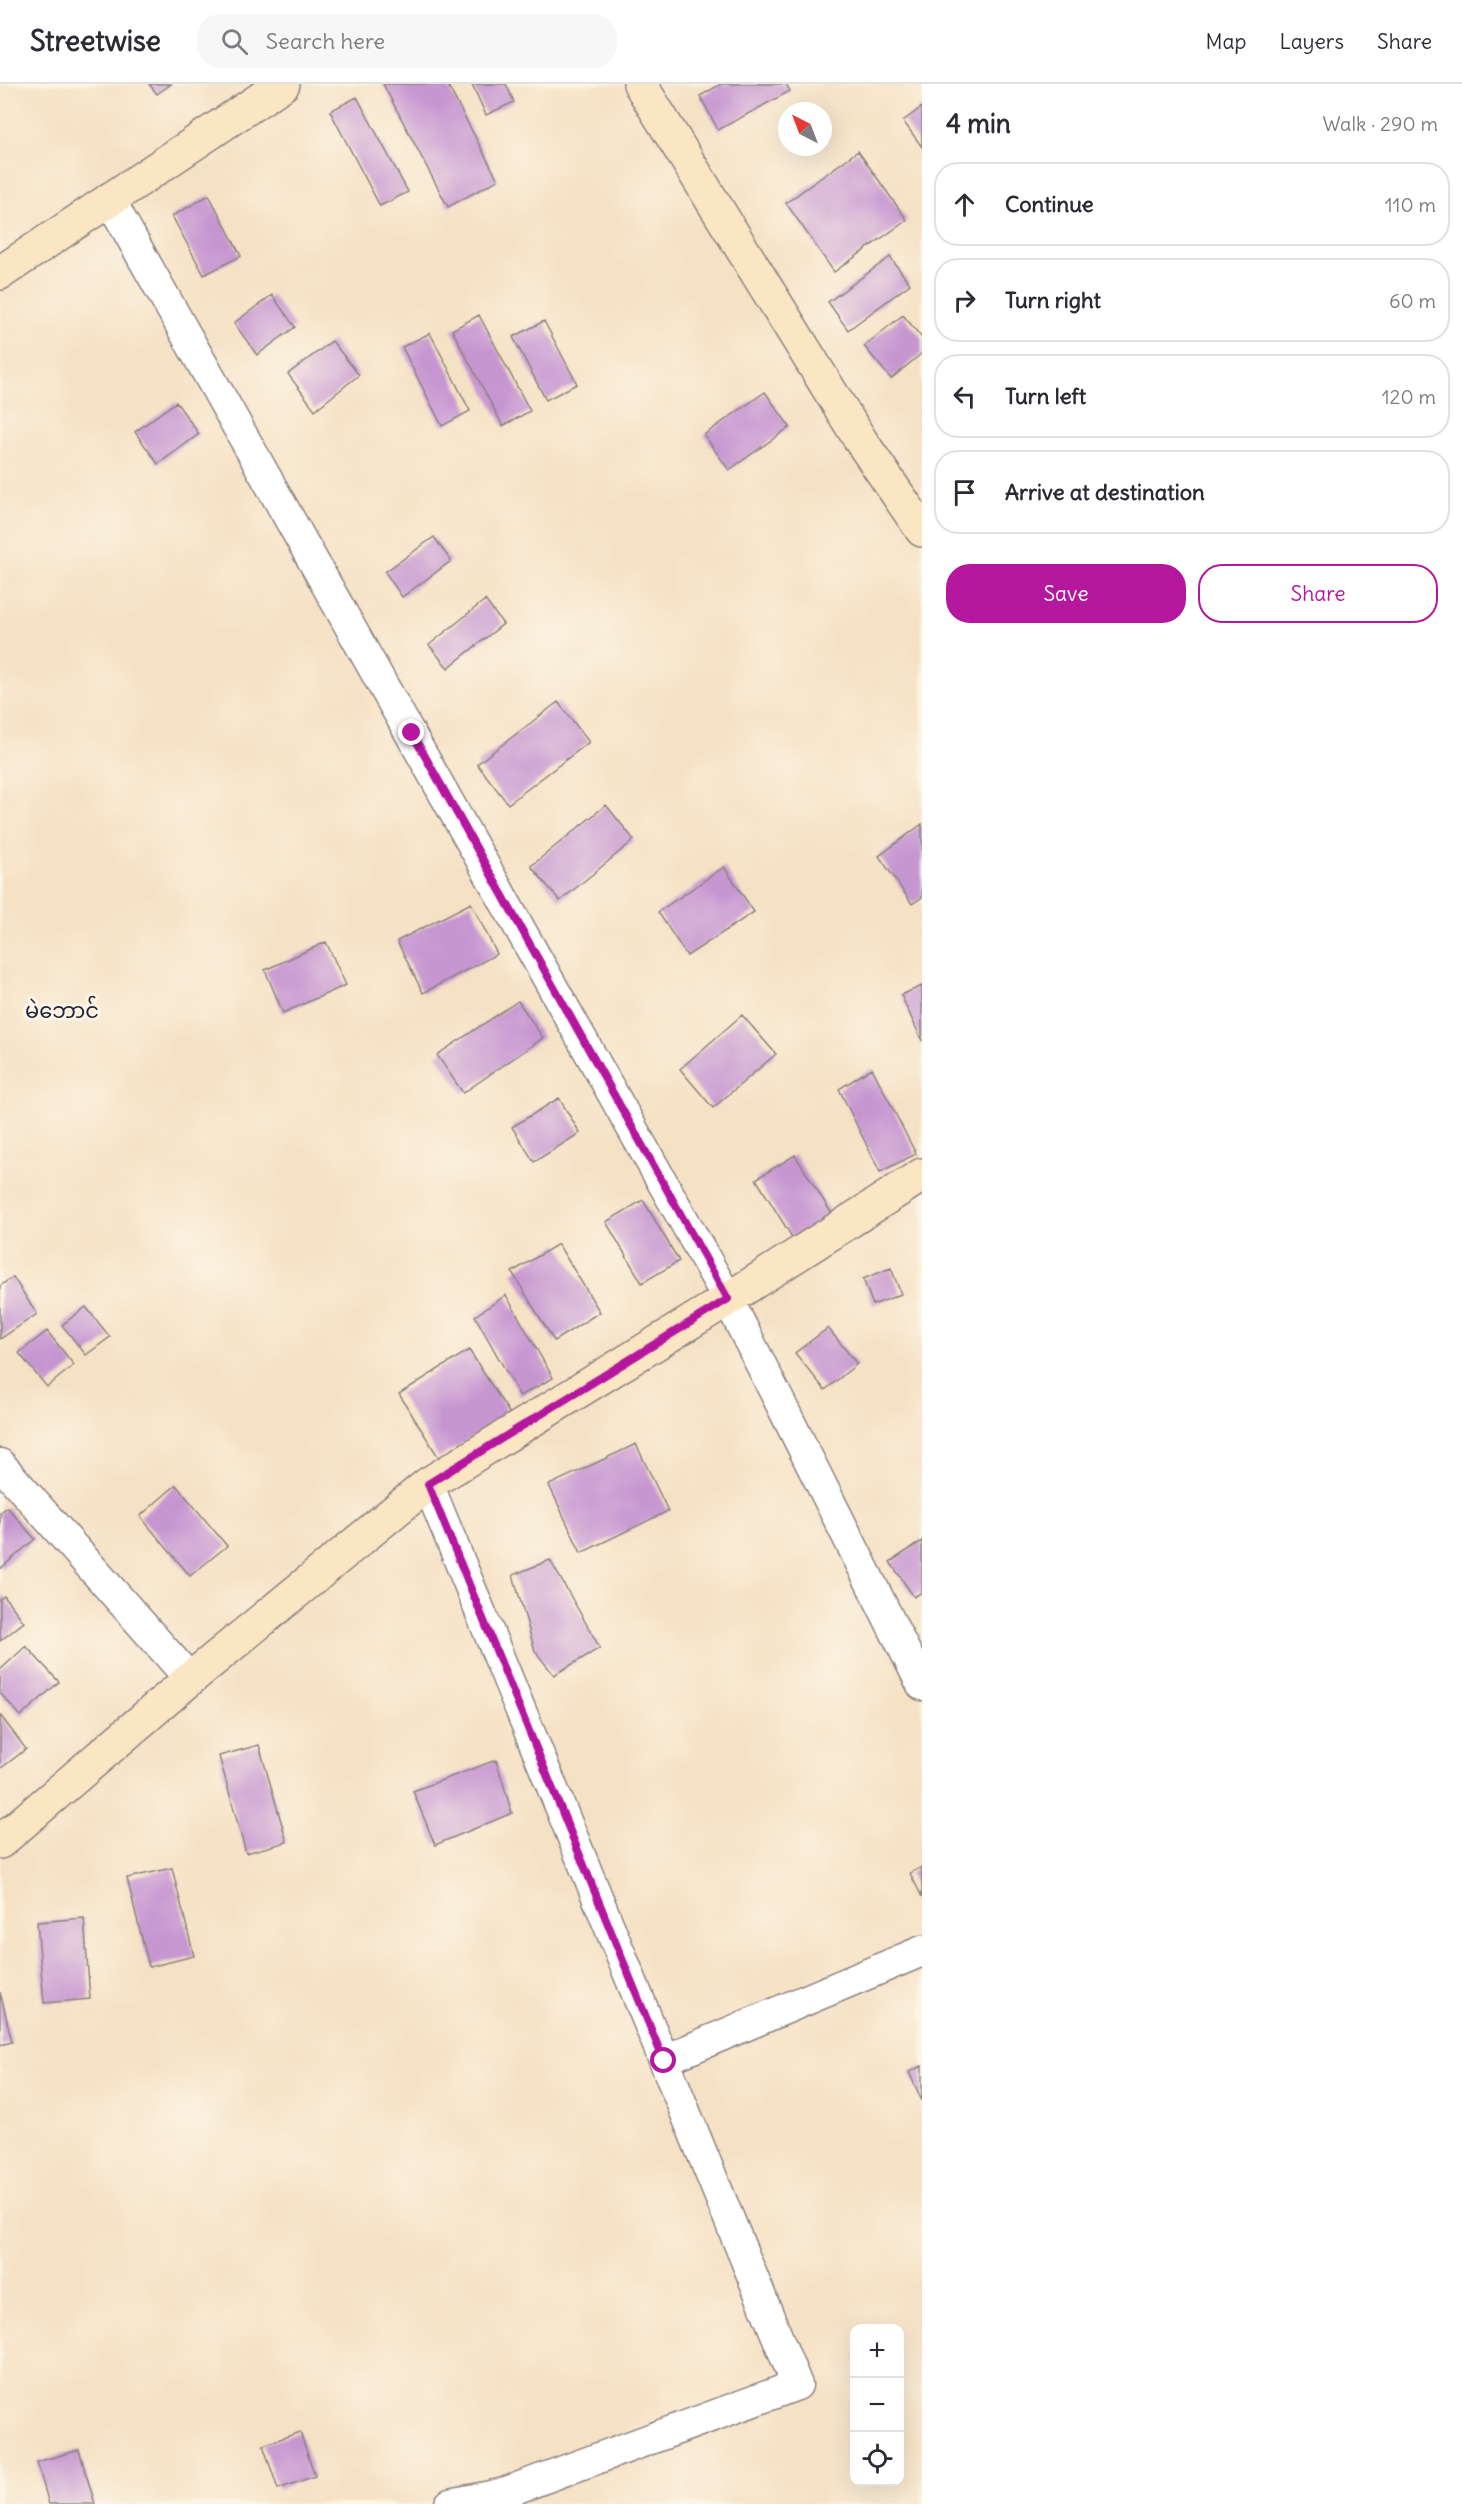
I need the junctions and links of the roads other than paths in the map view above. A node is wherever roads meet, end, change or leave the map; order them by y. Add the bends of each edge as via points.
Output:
1 (283, 84) edge
2 (640, 84) edge
3 (109, 198) junction
4 (0, 273) edge
5 (922, 530) edge
6 (922, 1175) edge
7 (728, 1299) junction
8 (0, 1464) edge
9 (428, 1484) junction
10 (190, 1680) junction
11 (922, 1685) edge
12 (0, 1842) edge
13 (922, 1951) edge
14 (664, 2061) junction
15 (450, 2504) edge

1 - 3 street
2 - 5 street via 861,441
3 - 4 street
3 - 7 street
6 - 7 street
7 - 9 street
7 - 11 street
8 - 10 street
9 - 10 street
9 - 14 street
10 - 12 street
13 - 14 street
14 - 15 street via 797,2385 501,2494

